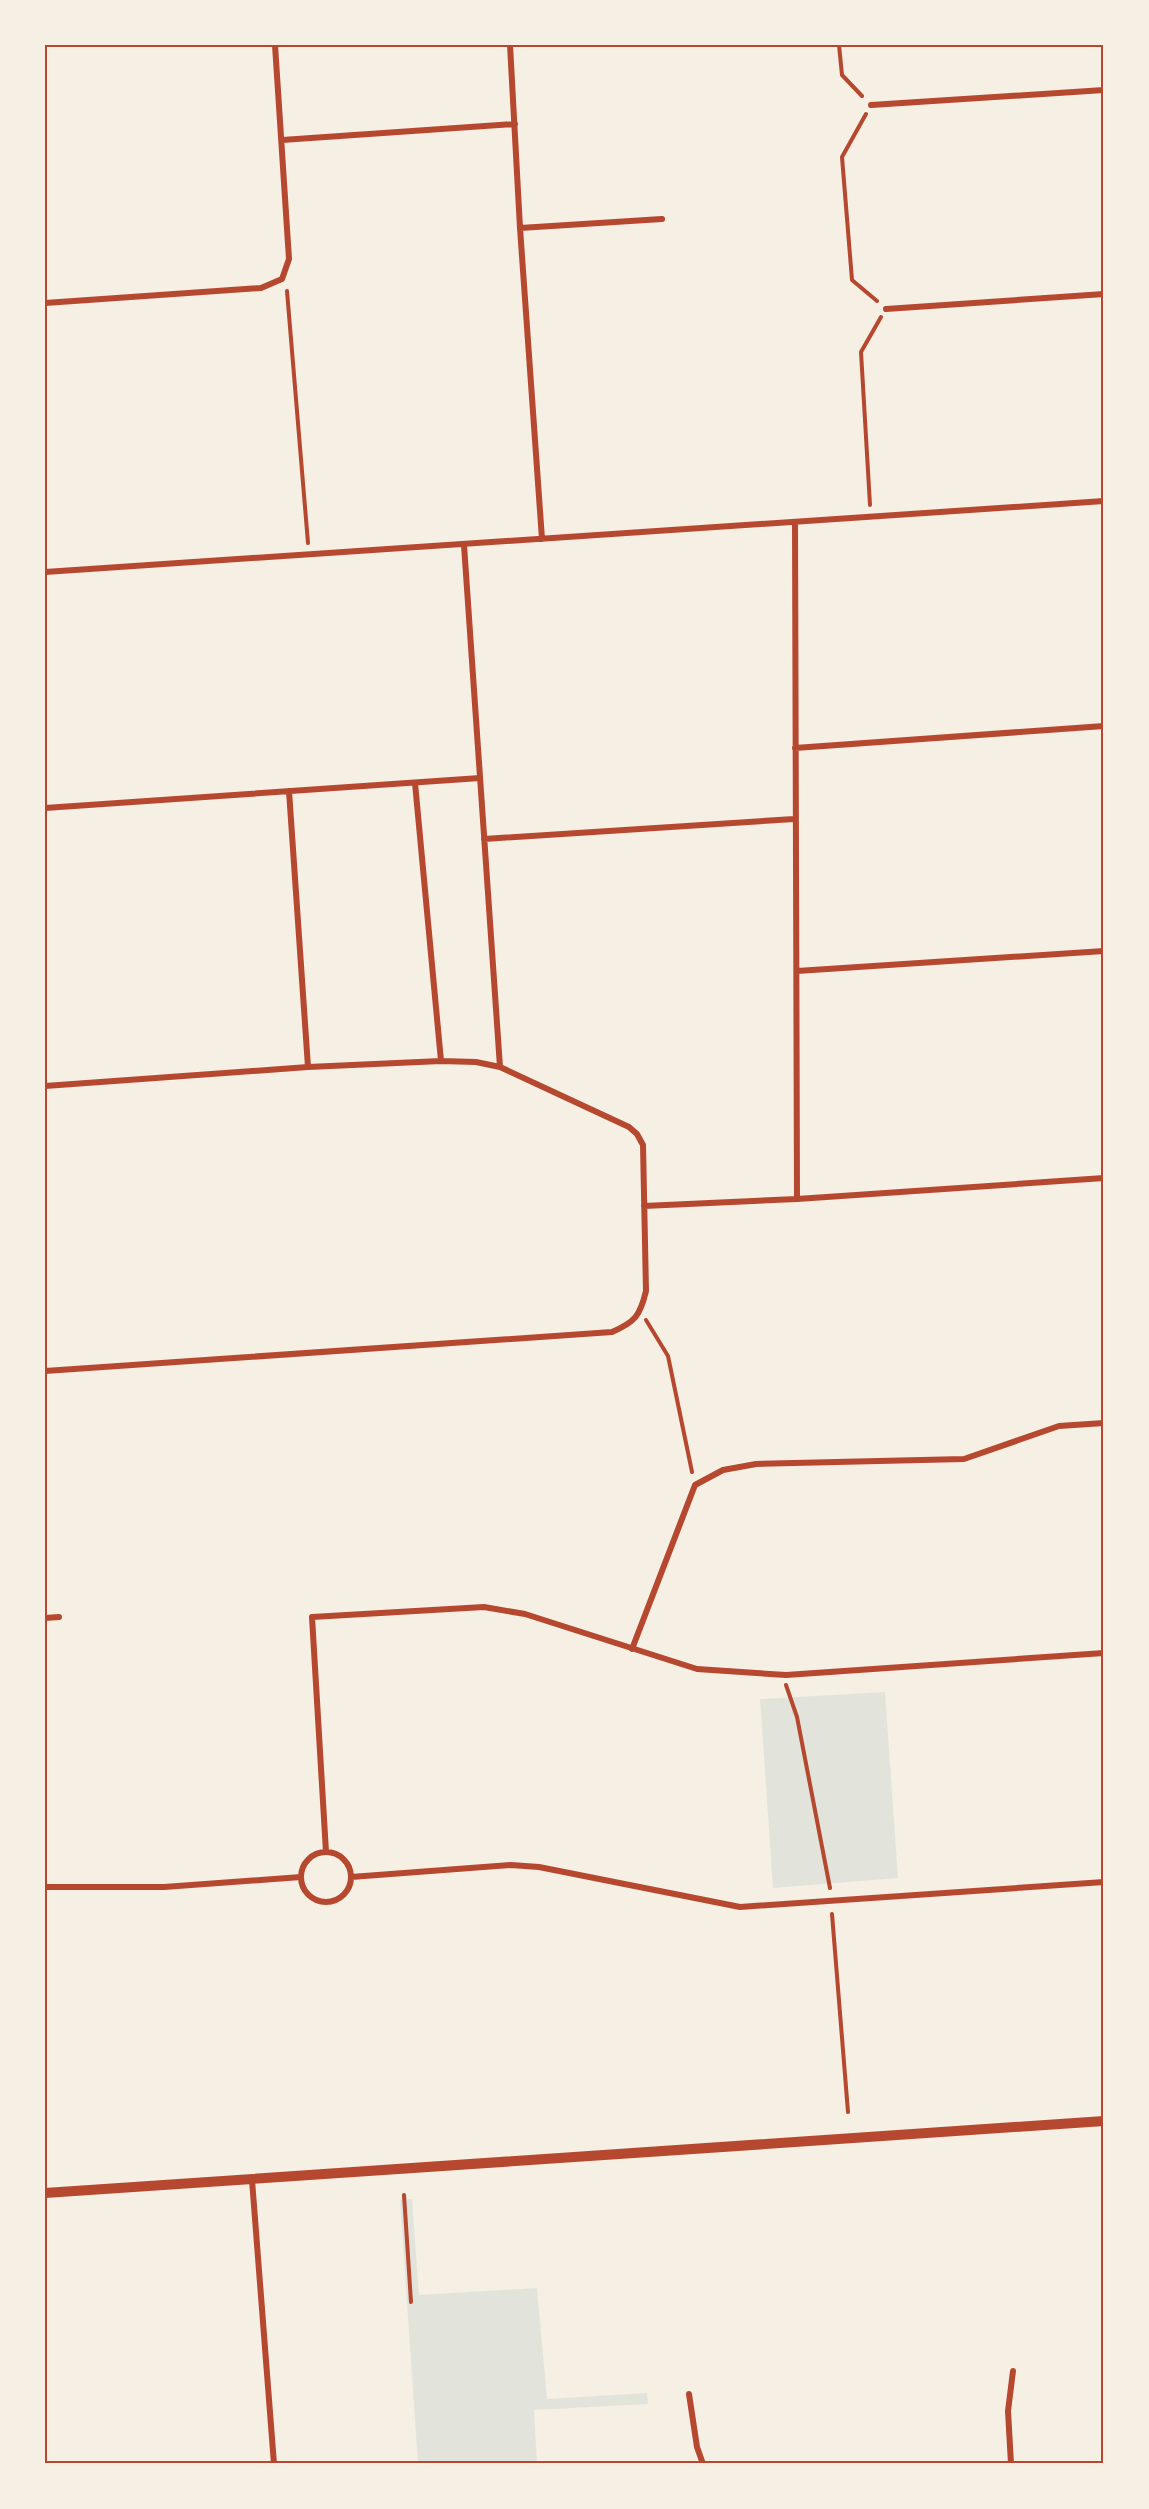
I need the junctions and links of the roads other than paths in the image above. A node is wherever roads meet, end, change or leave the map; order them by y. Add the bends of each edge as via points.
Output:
1 (274, 45) edge
2 (510, 45) edge
3 (1104, 90) edge
4 (871, 105) road end
5 (515, 124) junction
6 (282, 140) junction
7 (662, 219) dead end
8 (520, 228) junction
9 (1104, 294) edge
10 (45, 303) edge
11 (886, 309) road end
12 (1104, 501) edge
13 (795, 522) junction
14 (543, 539) junction
15 (464, 545) junction
16 (45, 572) edge
17 (1104, 726) edge
18 (795, 748) junction
19 (480, 778) junction
20 (415, 783) junction
21 (289, 791) junction
22 (45, 808) edge
23 (794, 819) junction
24 (484, 839) junction
25 (1104, 951) edge
26 (797, 971) junction
27 (441, 1061) junction
28 (308, 1067) junction
29 (500, 1068) junction
30 (45, 1086) edge
31 (1104, 1178) edge
32 (797, 1199) junction
33 (644, 1206) junction
34 (45, 1371) edge
35 (1104, 1423) edge
36 (59, 1617) dead end
37 (45, 1618) edge
38 (632, 1649) junction
39 (1104, 1653) edge
40 (326, 1852) junction
41 (301, 1877) junction
42 (351, 1877) junction
43 (1104, 1882) edge
44 (45, 1887) edge
45 (1104, 2121) edge
46 (252, 2180) junction
47 (45, 2193) edge
48 (1013, 2372) dead end
49 (690, 2394) dead end
50 (274, 2464) edge
51 (703, 2464) edge
52 (1011, 2464) edge

1 - 6 street
2 - 5 street
3 - 4 street
5 - 6 street
5 - 8 street
6 - 10 street via 289,259 282,279 261,288
7 - 8 street
8 - 14 street
9 - 11 street
12 - 13 street
13 - 14 street
13 - 18 street
14 - 15 street
15 - 16 street
15 - 19 street
17 - 18 street
18 - 23 street
19 - 20 street
19 - 24 street
20 - 21 street
20 - 27 street
21 - 22 street
21 - 28 street
23 - 24 street
23 - 26 street
24 - 29 street
25 - 26 street
26 - 32 street
27 - 28 street
27 - 29 street via 476,1062
28 - 30 street
29 - 33 street via 637,1134 643,1144
31 - 32 street
32 - 33 street
33 - 34 street via 646,1291 641,1312 628,1325 612,1332
35 - 38 street via 1059,1426 964,1459 756,1464 723,1470 695,1485
36 - 37 street
38 - 39 street via 697,1669 786,1676
38 - 40 street via 525,1614 484,1607 312,1617
40 - 41 street via 308,1860
40 - 42 street via 343,1860
41 - 42 street via 308,1895 326,1902 343,1895
41 - 44 street via 164,1887
42 - 43 street via 530,1867 740,1907
45 - 46 street
46 - 47 street
46 - 50 street
48 - 52 street via 1008,2411
49 - 51 street

